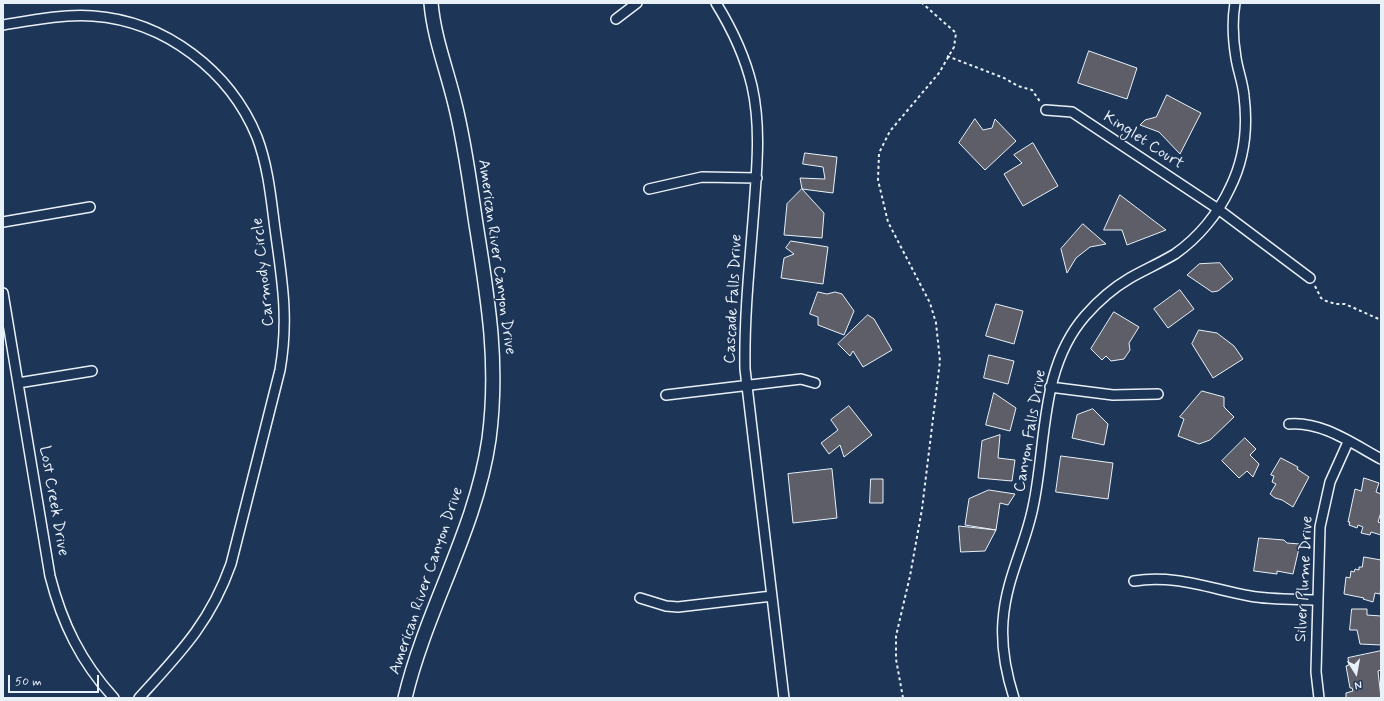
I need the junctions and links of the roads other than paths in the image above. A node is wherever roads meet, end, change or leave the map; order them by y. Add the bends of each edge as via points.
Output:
1 (430, 3) edge
2 (637, 3) edge
3 (716, 3) edge
4 (1235, 3) edge
5 (616, 19) dead end
6 (3, 25) edge
7 (1046, 110) road end
8 (756, 178) junction
9 (649, 189) dead end
10 (90, 207) dead end
11 (1218, 209) junction
12 (3, 222) edge
13 (1310, 278) road end
14 (3, 293) edge
15 (92, 371) dead end
16 (18, 383) junction
17 (815, 383) dead end
18 (746, 386) junction
19 (1050, 388) junction
20 (1158, 394) dead end
21 (666, 395) dead end
22 (1289, 424) dead end
23 (1348, 442) junction
24 (1381, 459) edge
25 (1134, 581) dead end
26 (772, 596) junction
27 (640, 598) dead end
28 (1318, 600) junction
29 (114, 698) edge
30 (139, 698) edge
31 (405, 698) edge
32 (784, 698) edge
33 (1014, 698) edge
34 (1319, 698) edge

1 - 31 street, American River Canyon Drive via 462,137 490,317 494,379 489,440 477,494 416,658
2 - 5 street
3 - 8 street, Cascade Falls Drive via 739,46 752,87 758,139
4 - 11 street, Canyon Falls Drive via 1233,32 1244,95 1244,138 1236,172
6 - 30 street, Carmody Circle via 53,16 94,16 134,24 171,40 204,63 232,93 257,137 268,176 286,312 280,370 224,586 187,645
7 - 11 street, Kinglet Court via 1072,112
8 - 9 street via 702,177
8 - 18 street, Cascade Falls Drive via 744,337
10 - 12 street
11 - 13 street, Kinglet Court
11 - 19 street, Canyon Falls Drive via 1190,242 1160,263 1116,287 1084,317 1065,346
14 - 16 street, Lost Creek Drive
15 - 16 street
16 - 29 street, Lost Creek Drive via 50,576 57,602 78,650
17 - 18 street via 801,379
18 - 21 street
18 - 26 street, Cascade Falls Drive
19 - 20 street via 1113,395
19 - 33 street, Canyon Falls Drive via 1034,506 1008,583 1004,603 1002,644
22 - 23 street via 1314,426
23 - 24 street
23 - 28 street, Silver Plume Drive via 1330,482 1324,504 1319,539
25 - 28 street via 1160,578 1249,596
26 - 27 street via 678,606 666,606
26 - 32 street, Cascade Falls Drive
28 - 34 street, Silver Plume Drive via 1316,672

